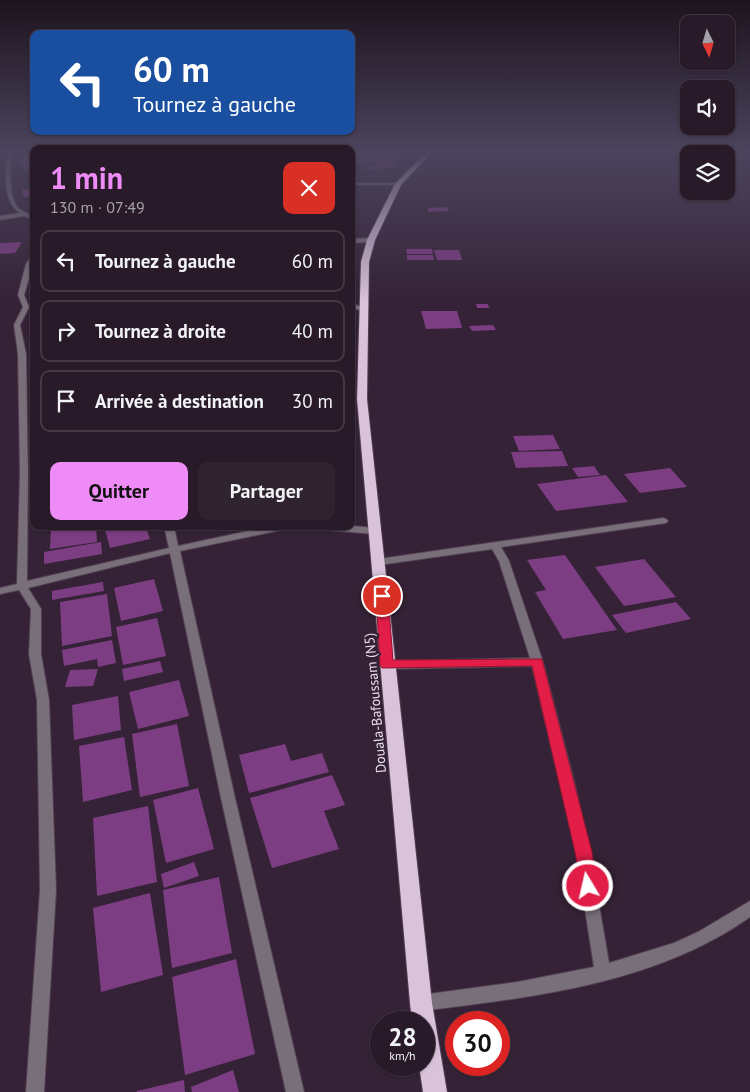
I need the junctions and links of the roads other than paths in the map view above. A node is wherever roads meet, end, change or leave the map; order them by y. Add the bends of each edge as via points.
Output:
1 (12, 201) edge
2 (390, 201) edge
3 (25, 214) junction
4 (30, 216) edge
5 (0, 218) edge
6 (371, 240) junction
7 (355, 241) edge
8 (30, 267) edge
9 (358, 308) edge
10 (664, 521) dead end
11 (355, 529) edge
12 (171, 530) edge
13 (266, 530) edge
14 (374, 531) junction
15 (496, 547) junction
16 (176, 548) junction
17 (379, 562) junction
18 (22, 586) junction
19 (0, 591) edge
20 (537, 662) junction
21 (387, 665) junction
22 (750, 908) edge
23 (603, 974) junction
24 (421, 1003) junction
25 (35, 1092) edge
26 (295, 1092) edge
27 (435, 1092) edge

1 - 3 street
2 - 6 highway, Douala-Bafoussam (N5)
3 - 4 street
3 - 5 street
6 - 7 street
6 - 9 highway, Douala-Bafoussam (N5)
8 - 18 street via 21,295 26,307 17,325 22,354
9 - 14 highway, Douala-Bafoussam (N5) via 362,400
10 - 15 street
11 - 14 street
12 - 16 street
13 - 16 street
14 - 17 highway, Douala-Bafoussam (N5)
15 - 17 street
15 - 20 street via 504,561
16 - 18 street
16 - 26 street via 228,798
17 - 21 highway, Douala-Bafoussam (N5)
18 - 19 street
18 - 25 street via 36,608 35,654 43,700 48,890
20 - 21 street
20 - 23 street via 583,852
21 - 24 highway, Douala-Bafoussam (N5)
22 - 23 street via 730,924 688,945
23 - 24 street
24 - 27 highway, Douala-Bafoussam (N5)

